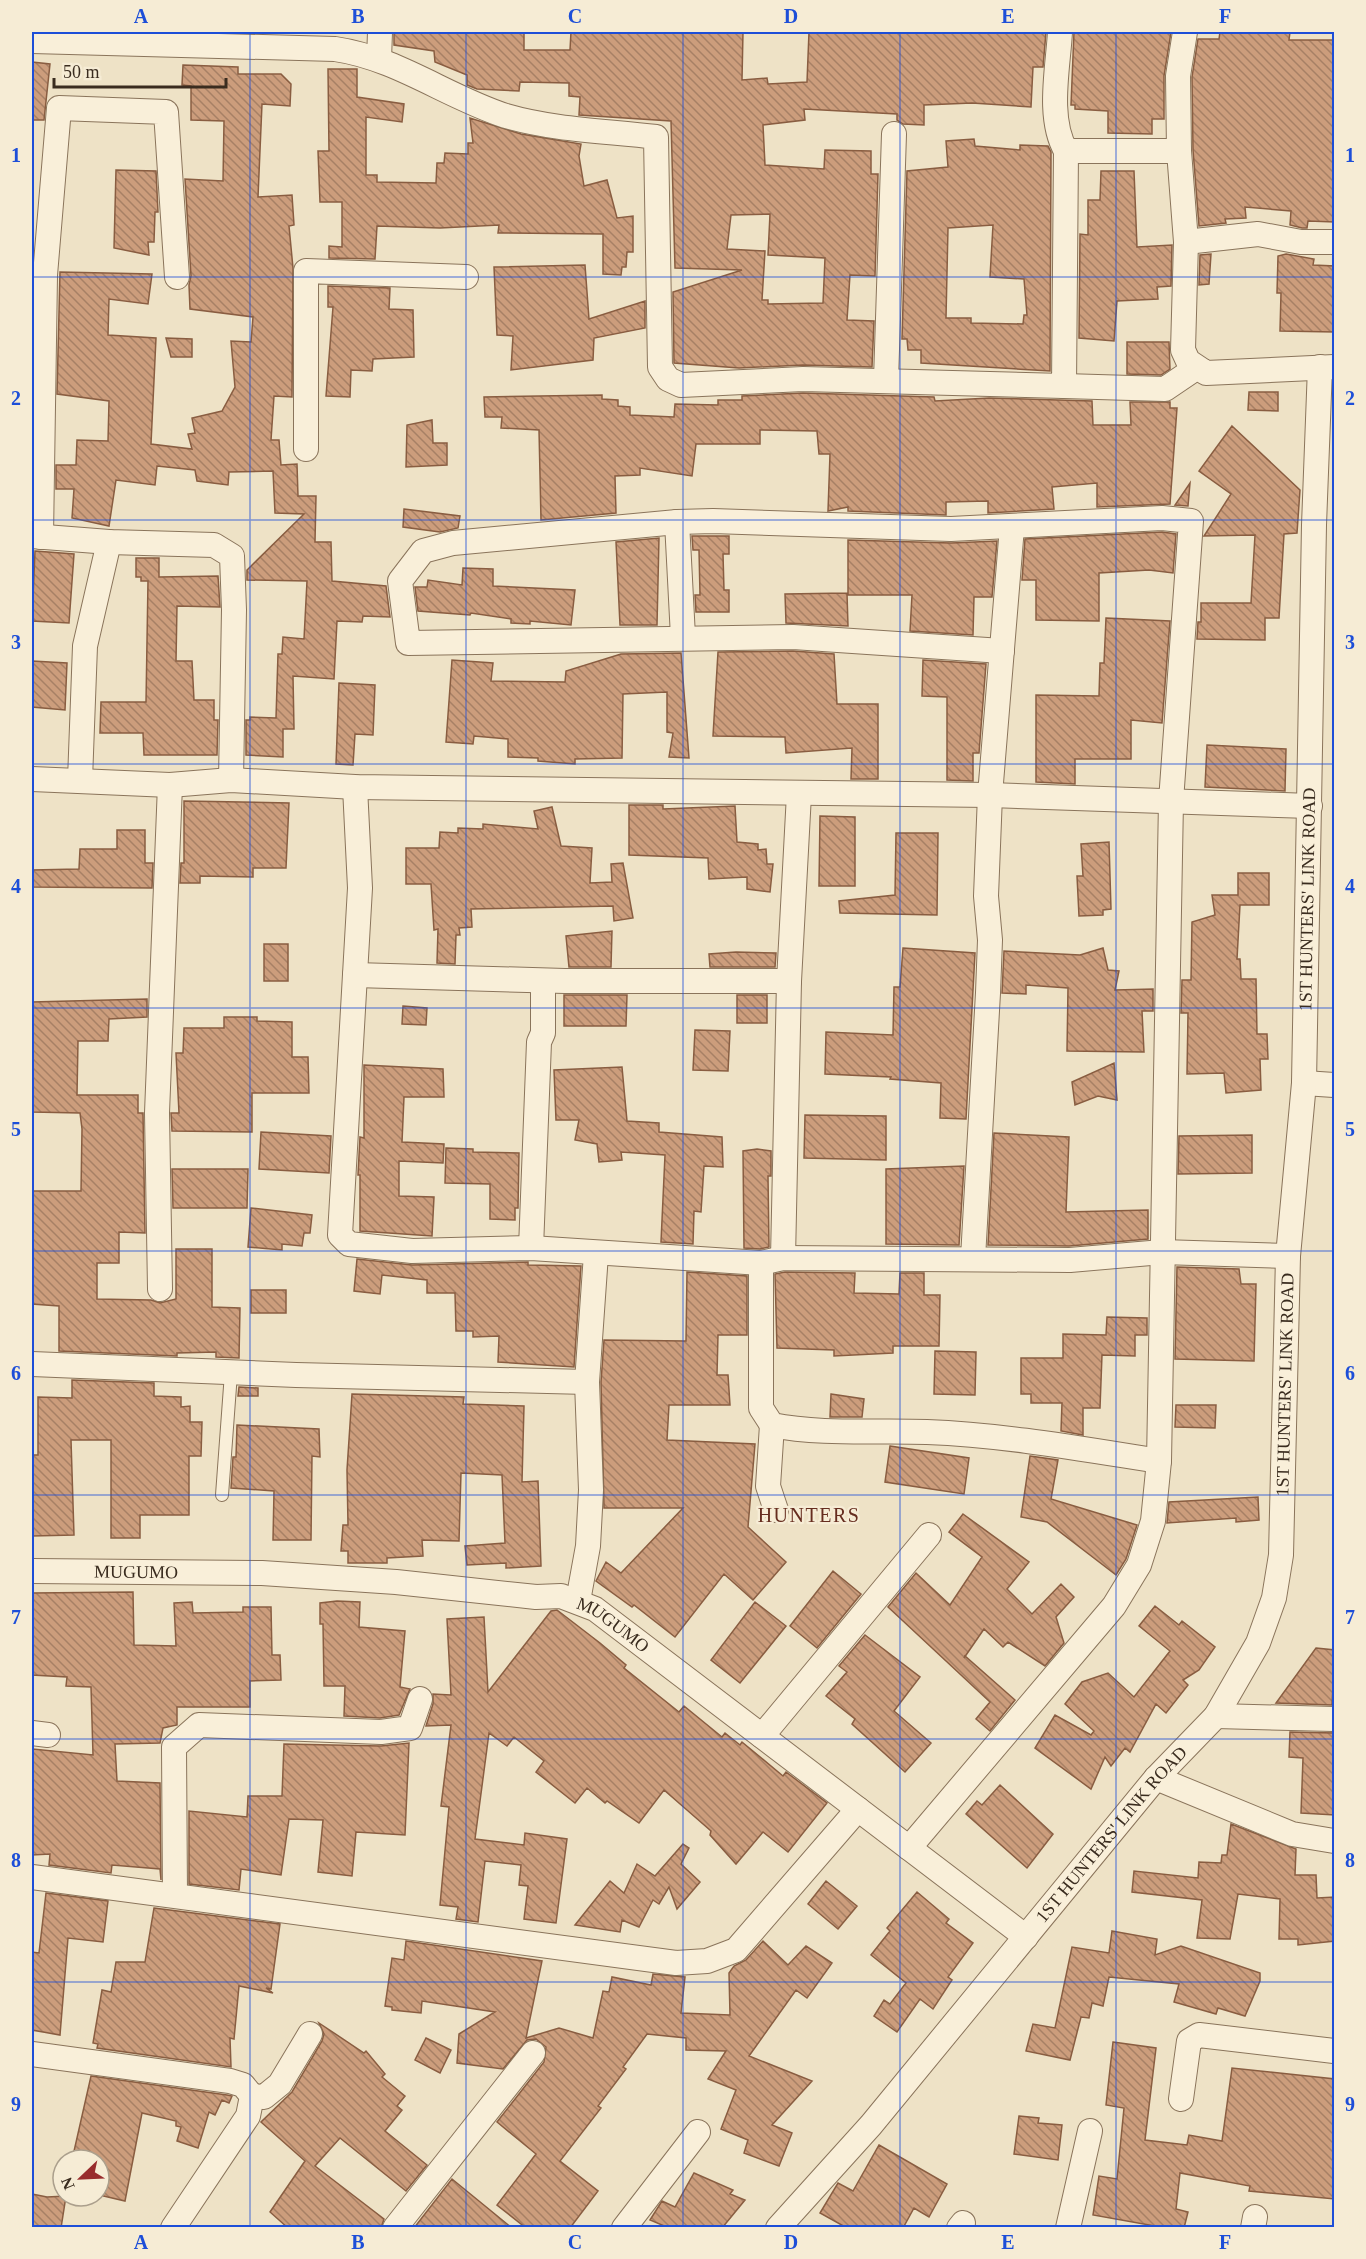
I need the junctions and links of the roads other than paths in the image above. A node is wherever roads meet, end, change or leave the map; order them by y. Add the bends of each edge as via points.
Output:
1 (380, 32) edge
2 (1060, 32) edge
3 (1188, 35) edge
4 (32, 41) edge
5 (379, 59) junction
6 (894, 134) dead end
7 (1066, 151) junction
8 (1179, 151) junction
9 (1186, 242) junction
10 (1335, 242) edge
11 (38, 274) edge
12 (466, 276) dead end
13 (177, 277) dead end
14 (1327, 367) edge
15 (1196, 368) junction
16 (886, 380) junction
17 (1064, 386) junction
18 (306, 449) dead end
19 (677, 522) junction
20 (1012, 527) junction
21 (36, 537) edge
22 (109, 542) junction
23 (683, 637) junction
24 (1002, 651) junction
25 (32, 779) edge
26 (80, 780) junction
27 (231, 780) junction
28 (170, 785) junction
29 (355, 787) junction
30 (799, 794) junction
31 (990, 795) junction
32 (1171, 801) junction
33 (1310, 806) junction
34 (355, 975) junction
35 (543, 981) junction
36 (789, 981) junction
37 (1304, 1083) junction
38 (1335, 1085) edge
39 (531, 1248) junction
40 (1162, 1252) junction
41 (596, 1254) junction
42 (1288, 1256) junction
43 (973, 1258) junction
44 (772, 1261) junction
45 (160, 1289) dead end
46 (32, 1364) edge
47 (231, 1373) junction
48 (587, 1382) junction
49 (772, 1425) junction
50 (1159, 1461) junction
51 (222, 1495) dead end
52 (776, 1510) dead end
53 (929, 1535) dead end
54 (32, 1570) edge
55 (578, 1601) junction
56 (420, 1699) dead end
57 (1216, 1716) junction
58 (1335, 1719) edge
59 (762, 1736) junction
60 (1156, 1778) junction
61 (858, 1809) junction
62 (1335, 1841) edge
63 (909, 1848) junction
64 (32, 1876) edge
65 (176, 1895) junction
66 (1026, 1936) junction
67 (310, 2034) dead end
68 (1335, 2051) edge
69 (533, 2053) dead end
70 (32, 2054) edge
71 (252, 2096) junction
72 (1181, 2099) dead end
73 (1090, 2131) dead end
74 (698, 2132) dead end
75 (173, 2228) edge
76 (395, 2228) edge
77 (624, 2228) edge
78 (778, 2228) edge
79 (1068, 2228) edge

1 - 5 street
2 - 7 street via 1056,123
3 - 8 street via 1178,76
4 - 5 street via 335,49
5 - 16 street via 505,115 536,123 656,137 660,367 668,379 681,385 803,379
6 - 16 street
7 - 8 street
7 - 17 street
8 - 9 street
9 - 10 street via 1258,234 1301,242
9 - 15 street via 1183,350
11 - 13 street via 59,108 166,112
11 - 21 street
12 - 18 street via 306,271
14 - 15 street via 1206,374
14 - 33 street, 1ST HUNTERS' LINK ROAD
15 - 17 street via 1165,389
16 - 17 street
19 - 20 street
19 - 23 street
19 - 23 street via 453,543 423,551 400,581 408,643
20 - 24 street
20 - 32 street via 1162,518 1191,520
21 - 22 street
22 - 26 street via 85,646
22 - 27 street via 214,545 232,556
23 - 24 street via 793,637
24 - 31 street
25 - 26 street
26 - 28 street
27 - 28 street
27 - 29 street
28 - 45 street via 157,1113
29 - 30 street
29 - 34 street via 360,888
30 - 31 street
30 - 36 street
31 - 32 street
31 - 43 street via 986,896 990,940
32 - 33 street
32 - 40 street
33 - 37 street, 1ST HUNTERS' LINK ROAD
34 - 35 street
34 - 39 street via 340,1235 349,1244 412,1251
35 - 36 street
35 - 39 street
36 - 44 street
37 - 38 street
37 - 42 street, 1ST HUNTERS' LINK ROAD
39 - 41 street
40 - 42 street
40 - 43 street via 1070,1260
40 - 50 street
41 - 44 street
41 - 48 street
42 - 57 street, 1ST HUNTERS' LINK ROAD via 1281,1555 1275,1598 1258,1642
43 - 44 street
44 - 49 street via 761,1408
46 - 47 street
47 - 48 street
47 - 51 lane
48 - 55 street via 591,1490 588,1546
49 - 50 street via 1021,1440
49 - 52 street via 768,1486
50 - 63 street via 1146,1543 1139,1565 1114,1606
53 - 59 street
54 - 55 street, MUGUMO via 262,1573 561,1596
55 - 59 street, MUGUMO via 595,1609
56 - 65 street via 410,1728 381,1732 199,1725 174,1747
57 - 58 street
57 - 60 street, 1ST HUNTERS' LINK ROAD
59 - 61 street, MUGUMO
60 - 62 street via 1292,1834
60 - 66 street, 1ST HUNTERS' LINK ROAD
61 - 63 street, MUGUMO
61 - 65 street via 736,1950 707,1961 676,1963
63 - 66 street, MUGUMO
64 - 65 street
66 - 78 street, 1ST HUNTERS' LINK ROAD via 871,2125
67 - 71 street via 280,2085 264,2097
68 - 72 street via 1199,2035 1189,2042
69 - 76 street
70 - 71 street via 230,2081 243,2085
71 - 75 street via 248,2116
73 - 79 street
74 - 77 street

